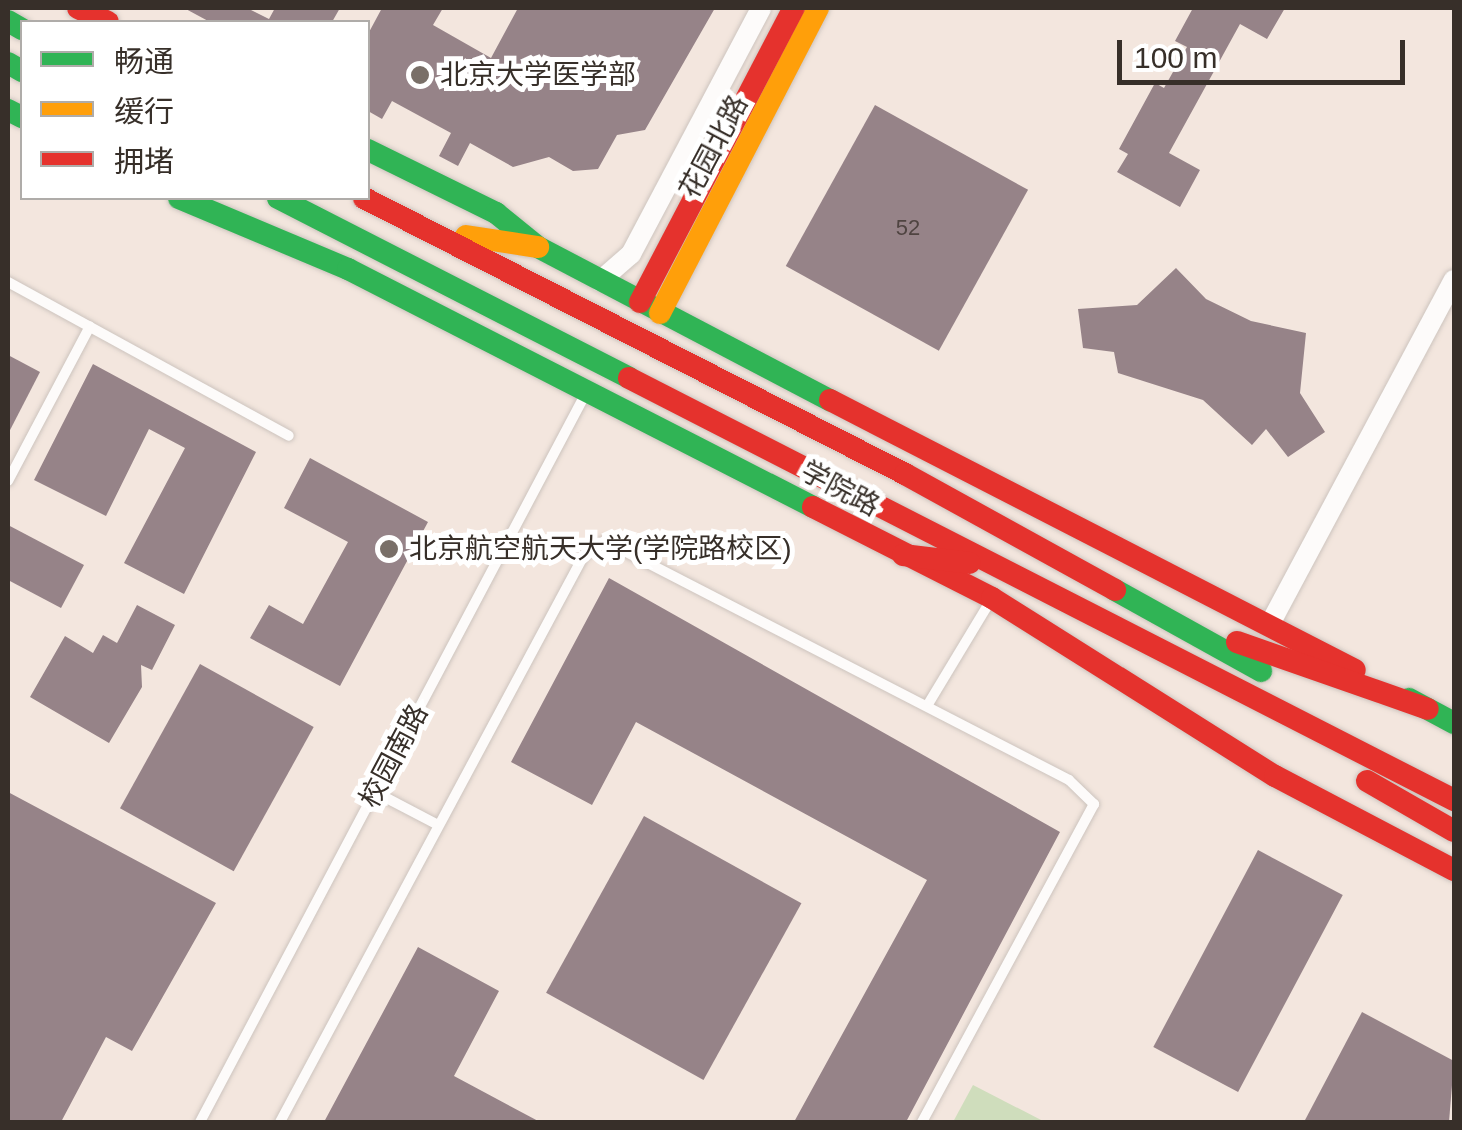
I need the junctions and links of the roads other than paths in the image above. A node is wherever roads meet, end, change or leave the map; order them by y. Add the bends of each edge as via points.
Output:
1 (78, 8) edge
2 (761, 8) edge
3 (794, 8) edge
4 (818, 8) edge
5 (104, 20) edge
6 (370, 151) edge
7 (184, 200) edge
8 (282, 200) edge
9 (368, 200) edge
10 (437, 231) junction
11 (538, 246) junction
12 (1454, 280) edge
13 (600, 281) junction
14 (8, 282) edge
15 (650, 307) junction
16 (90, 326) junction
17 (588, 390) junction
18 (879, 428) junction
19 (289, 436) dead end
20 (905, 474) junction
21 (8, 481) edge
22 (903, 554) junction
23 (991, 565) junction
24 (992, 598) junction
25 (1270, 624) junction
26 (1187, 625) junction
27 (1220, 674) junction
28 (1295, 688) dead end
29 (927, 706) junction
30 (1428, 709) junction
31 (1454, 723) edge
32 (375, 792) junction
33 (1454, 800) edge
34 (438, 825) junction
35 (1454, 831) edge
36 (1454, 870) edge
37 (200, 1122) edge
38 (280, 1122) edge
39 (922, 1122) edge

1 - 5 main road
2 - 13 street via 631,254
3 - 15 main road, 花园北路
4 - 15 main road, 花园北路
6 - 11 main road via 496,213
7 - 17 main road, 学院路 via 348,269
8 - 23 main road, 学院路
9 - 10 main road, 学院路
10 - 11 main road
10 - 20 main road, 学院路
11 - 13 main road
12 - 25 street
13 - 15 main road
14 - 16 lane
15 - 18 main road
16 - 19 lane
16 - 21 lane
17 - 22 main road, 学院路
17 - 32 lane, 校园南路
18 - 20 main road
18 - 25 main road
20 - 26 main road, 学院路
22 - 23 main road
22 - 24 main road, 学院路
23 - 27 main road, 学院路
24 - 29 lane
24 - 36 main road, 学院路 via 1276,776
25 - 30 main road
26 - 28 main road, 学院路
26 - 30 main road
27 - 33 main road, 学院路
27 - 35 main road via 1300,744
29 - 34 lane via 604,541 584,555
29 - 39 lane via 1069,780 1094,804
30 - 31 main road
32 - 34 lane
32 - 37 lane, 校园南路
34 - 38 lane

